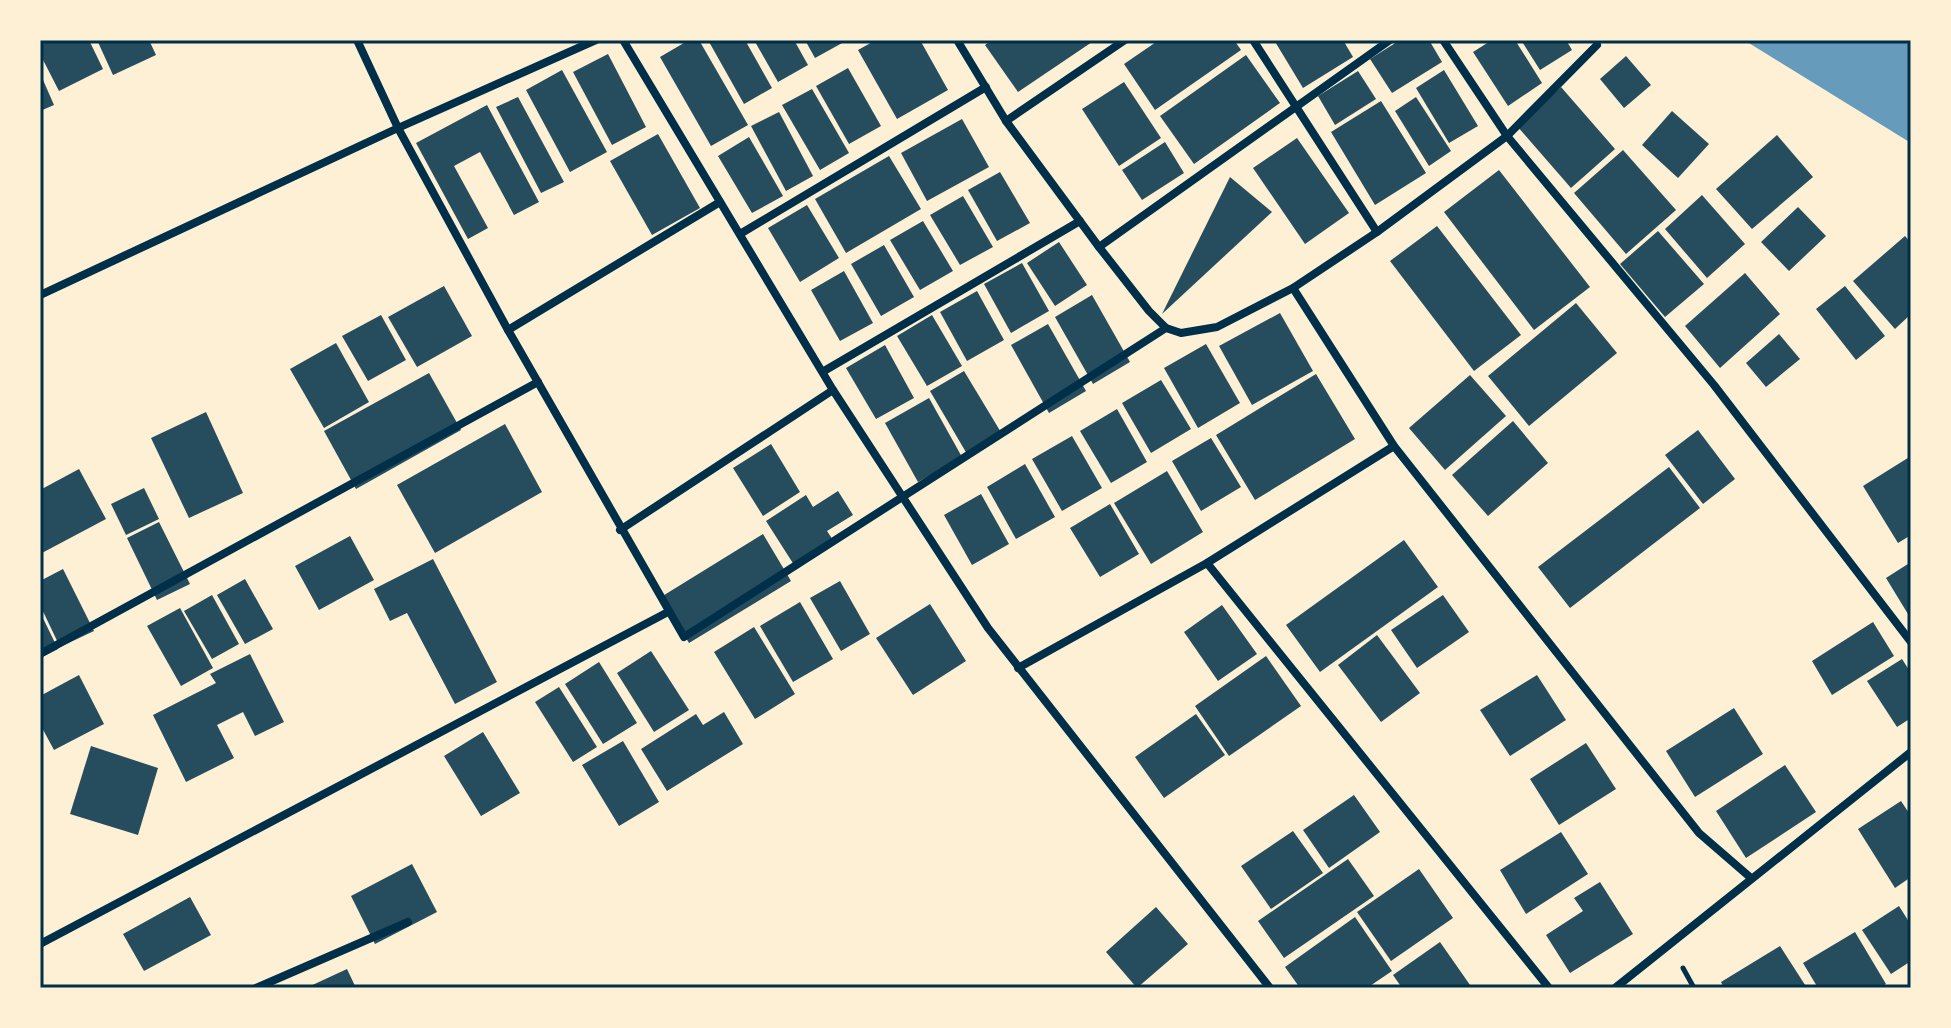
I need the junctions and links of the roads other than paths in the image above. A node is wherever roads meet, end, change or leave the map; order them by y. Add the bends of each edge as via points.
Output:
1 (357, 40) edge
2 (596, 40) edge
3 (623, 40) edge
4 (957, 40) edge
5 (1125, 40) edge
6 (1253, 40) edge
7 (1390, 40) edge
8 (1443, 40) edge
9 (1597, 45) dead end
10 (986, 87) junction
11 (1295, 105) junction
12 (1006, 121) junction
13 (398, 128) junction
14 (1507, 136) junction
15 (720, 202) junction
16 (1080, 221) junction
17 (1377, 232) junction
18 (740, 234) junction
19 (1099, 247) junction
20 (1293, 288) junction
21 (40, 295) edge
22 (1166, 328) junction
23 (508, 330) junction
24 (824, 371) junction
25 (538, 382) junction
26 (833, 390) junction
27 (1394, 446) junction
28 (903, 499) junction
29 (620, 530) junction
30 (1207, 563) junction
31 (668, 612) junction
32 (1911, 642) edge
33 (40, 654) edge
34 (1018, 668) junction
35 (1911, 752) edge
36 (1751, 878) junction
37 (408, 922) dead end
38 (40, 944) edge
39 (256, 988) edge
40 (1270, 988) edge
41 (1549, 988) edge
42 (1615, 988) edge

1 - 13 street
2 - 13 street
3 - 15 street
4 - 10 street
5 - 12 street
6 - 11 street
7 - 11 street
8 - 14 street
9 - 14 street
10 - 12 street
10 - 18 street
11 - 17 street
11 - 19 street
12 - 16 street
13 - 21 street
13 - 23 street
14 - 17 street
14 - 32 street via 1714,385
15 - 18 street
15 - 23 street
16 - 19 street
16 - 24 street
17 - 20 street
18 - 24 street
19 - 22 street
20 - 22 street via 1217,327 1196,333
20 - 27 street
22 - 28 street
23 - 25 street
24 - 26 street
25 - 29 street
25 - 33 street
26 - 28 street
26 - 29 street
27 - 30 street
27 - 36 street via 1699,833
28 - 31 street via 684,637
28 - 34 street
29 - 31 street
30 - 34 street
30 - 41 street
31 - 38 street
34 - 40 street
35 - 36 street
36 - 42 street
37 - 39 street

